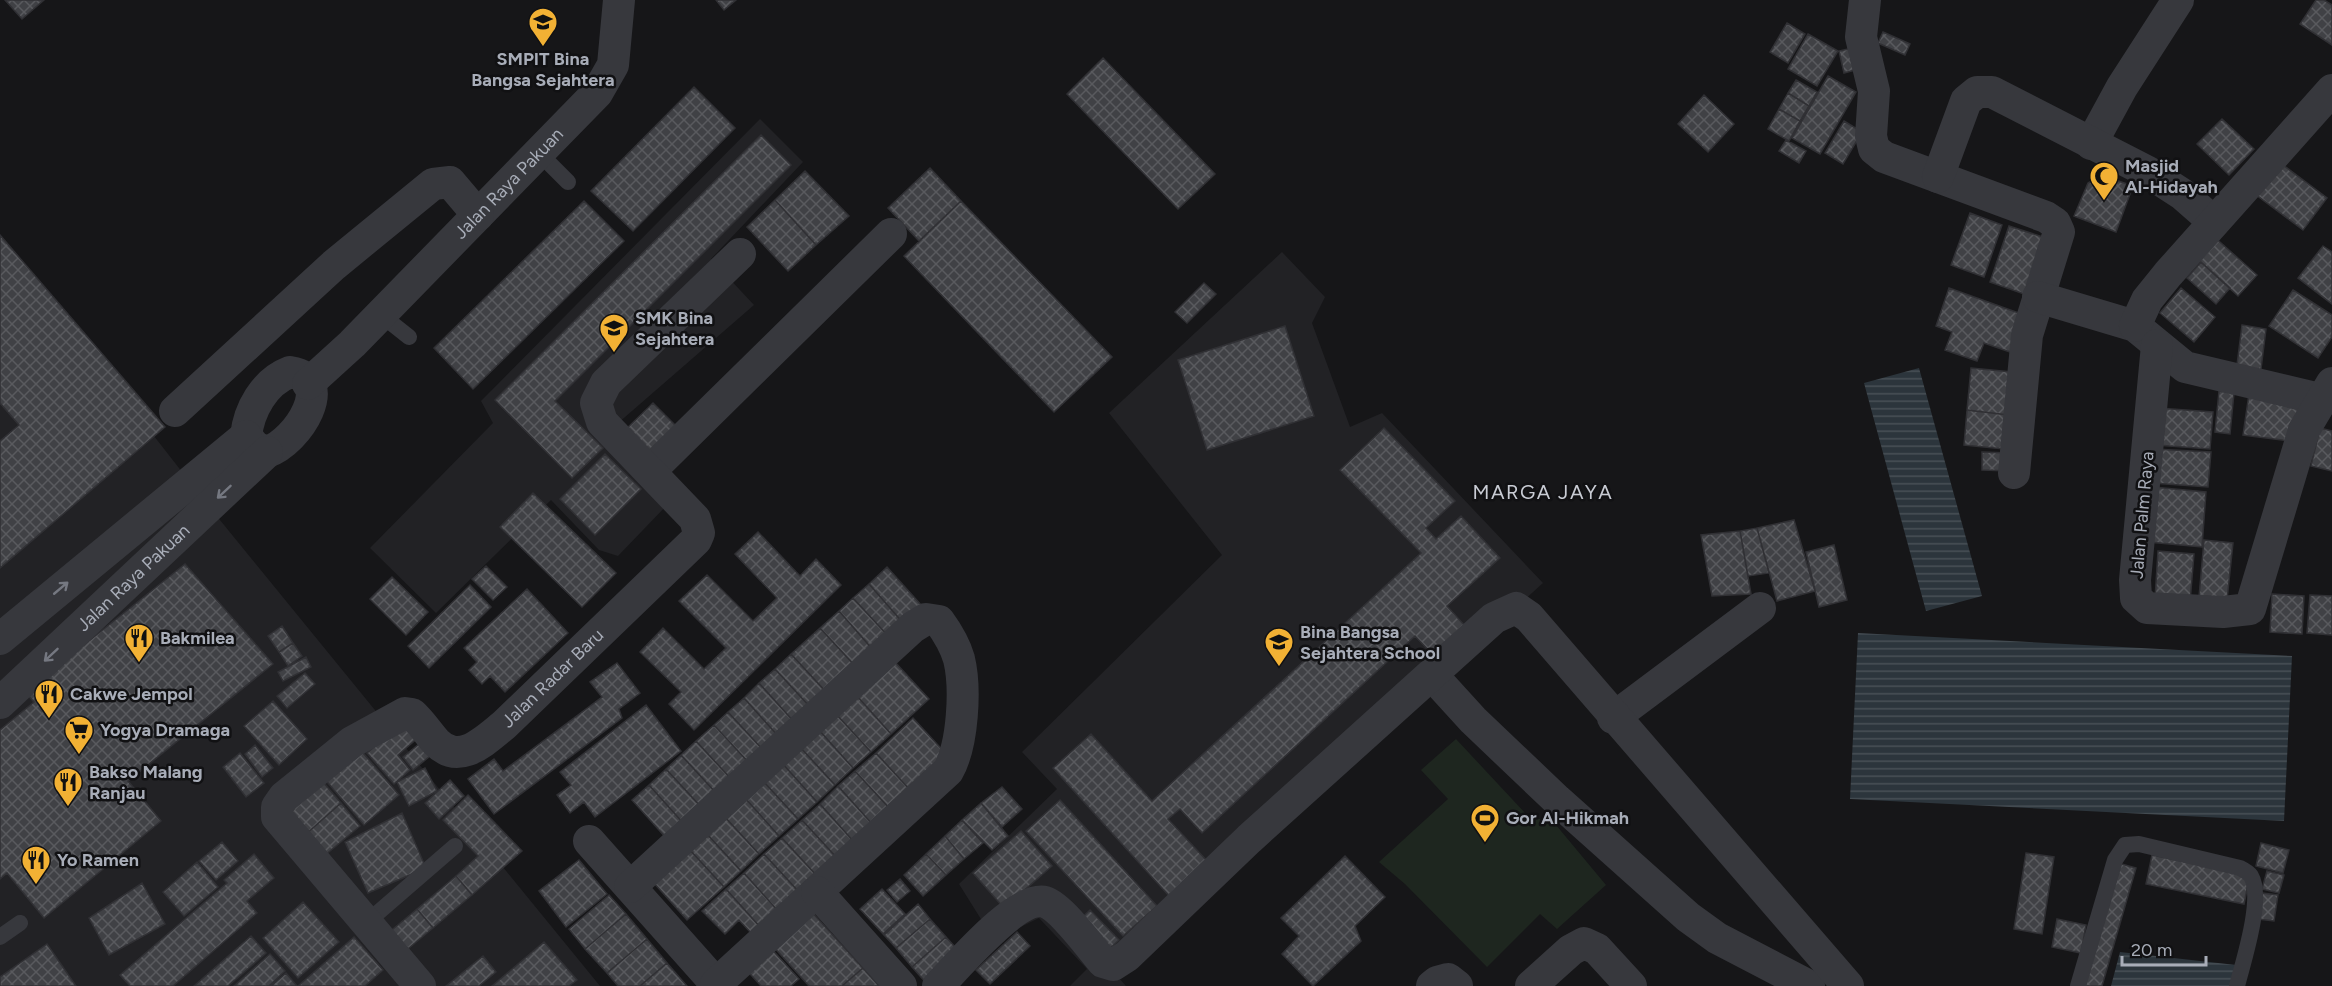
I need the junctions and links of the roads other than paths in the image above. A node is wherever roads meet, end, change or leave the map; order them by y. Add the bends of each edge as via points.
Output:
1 (619, 0) edge
2 (1865, 0) edge
3 (2178, 0) edge
4 (2332, 90) edge
5 (2091, 144) junction
6 (538, 152) junction
7 (1938, 177) junction
8 (568, 182) dead end
9 (478, 215) junction
10 (2214, 222) junction
11 (891, 234) dead end
12 (740, 254) dead end
13 (2038, 297) junction
14 (381, 314) junction
15 (2146, 336) junction
16 (409, 337) dead end
17 (304, 378) junction
18 (2326, 391) edge
19 (175, 411) dead end
20 (256, 444) junction
21 (650, 471) junction
22 (2014, 473) dead end
23 (1760, 608) dead end
24 (0, 639) edge
25 (1431, 675) junction
26 (0, 703) edge
27 (1613, 718) junction
28 (589, 841) dead end
29 (455, 846) dead end
30 (630, 887) junction
31 (817, 891) junction
32 (20, 923) dead end
33 (366, 923) junction
34 (0, 937) edge
35 (717, 985) edge
36 (420, 986) edge
37 (901, 986) edge
38 (938, 986) edge
39 (1432, 986) edge
40 (1457, 986) edge
41 (1531, 986) edge
42 (1631, 986) edge
43 (1809, 986) edge
44 (1848, 986) edge
45 (2078, 986) edge
46 (2237, 986) edge

1 - 6 street, Jalan Raya Pakuan via 613,65 597,93
2 - 7 street via 1861,37 1874,91 1874,149 1884,157
3 - 5 street
4 - 10 street, Jalan Palm Raya
5 - 7 street via 1992,92 1977,92 1966,101
5 - 10 street via 2168,184
6 - 8 lane
6 - 9 street, Jalan Raya Pakuan
7 - 13 street via 2055,223 2060,232
9 - 14 street, Jalan Raya Pakuan
9 - 19 street via 450,182 433,184 334,265
10 - 15 street, Jalan Palm Raya via 2147,300
11 - 21 street
12 - 21 street, Jalan Radar Baru via 600,392 596,403 602,422
13 - 15 street, Jalan Palm Raya
13 - 22 street via 2027,335
14 - 16 lane
14 - 17 street, Jalan Raya Pakuan via 352,344
15 - 18 street, Jalan Palm Raya via 2185,367
15 - 18 street, Jalan Palm Raya via 2135,580 2136,598 2147,608 2223,612 2250,609 2304,429
17 - 20 street via 290,372 282,375 254,405
17 - 20 street via 311,397 303,425 281,446
24 -> 20 street, Jalan Raya Pakuan
20 -> 26 street, Jalan Raya Pakuan
21 - 33 street, Jalan Radar Baru via 695,519 696,540 504,725 475,747 451,753 412,714 405,713 352,742 279,802 277,817
23 - 27 street
25 - 27 street via 1494,618 1516,608 1529,617
25 - 38 street via 1113,965 1103,962 1056,909 1044,902 1027,904 990,933
25 - 43 street via 1557,800 1688,917 1717,938
27 - 44 street
28 - 30 street
29 - 33 lane
30 - 31 street via 914,627 933,618 945,628 959,660 960,729 953,762 948,771
30 - 35 street
31 - 35 street
31 - 37 street
32 - 34 lane
33 - 36 street, Jalan Radar Baru
39 - 40 street via 1448,980
41 - 42 street via 1584,943 1597,949
45 - 46 lane via 2115,860 2126,845 2139,844 2240,868 2250,874 2255,889

